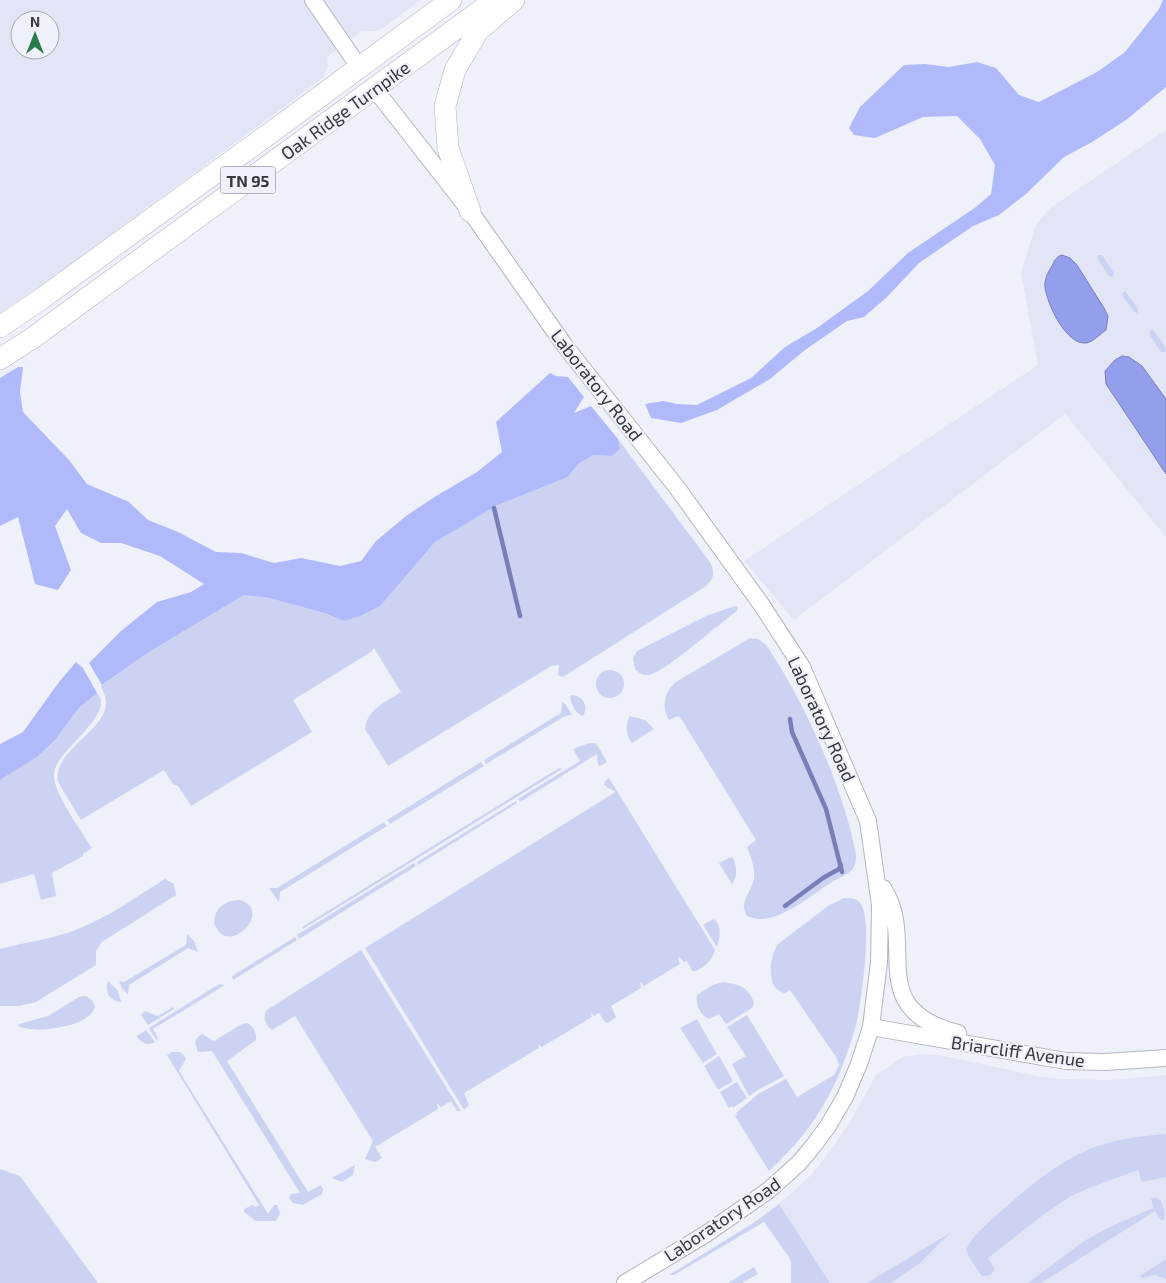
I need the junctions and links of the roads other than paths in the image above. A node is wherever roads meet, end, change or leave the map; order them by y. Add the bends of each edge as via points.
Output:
1 (313, 0) edge
2 (451, 0) edge
3 (495, 0) edge
4 (514, 0) edge
5 (359, 67) junction
6 (374, 88) junction
7 (470, 211) junction
8 (0, 327) edge
9 (0, 359) edge
10 (877, 880) junction
11 (871, 1027) junction
12 (1044, 1058) junction
13 (1166, 1058) edge
14 (625, 1283) edge

1 - 5 street
2 - 5 highway, Oak Ridge Turnpike / TN 95
3 - 6 highway, Oak Ridge Turnpike / TN 95
4 - 7 highway via 478,31 455,70 445,106 448,148
5 - 6 highway
5 - 8 highway, Oak Ridge Turnpike / TN 95
6 - 7 street, Laboratory Road
6 - 9 highway, Oak Ridge Turnpike / TN 95
7 - 10 street, Laboratory Road via 566,346 720,546 802,667 868,821
10 - 11 street, Laboratory Road via 879,962
10 - 12 street via 888,895 893,911 896,969 899,984 911,1007 940,1028 1026,1047
11 - 12 street, Briarcliff Avenue
11 - 14 street, Laboratory Road via 844,1097 828,1126 799,1163 781,1180 706,1234
12 - 13 street, Briarcliff Avenue via 1105,1062

